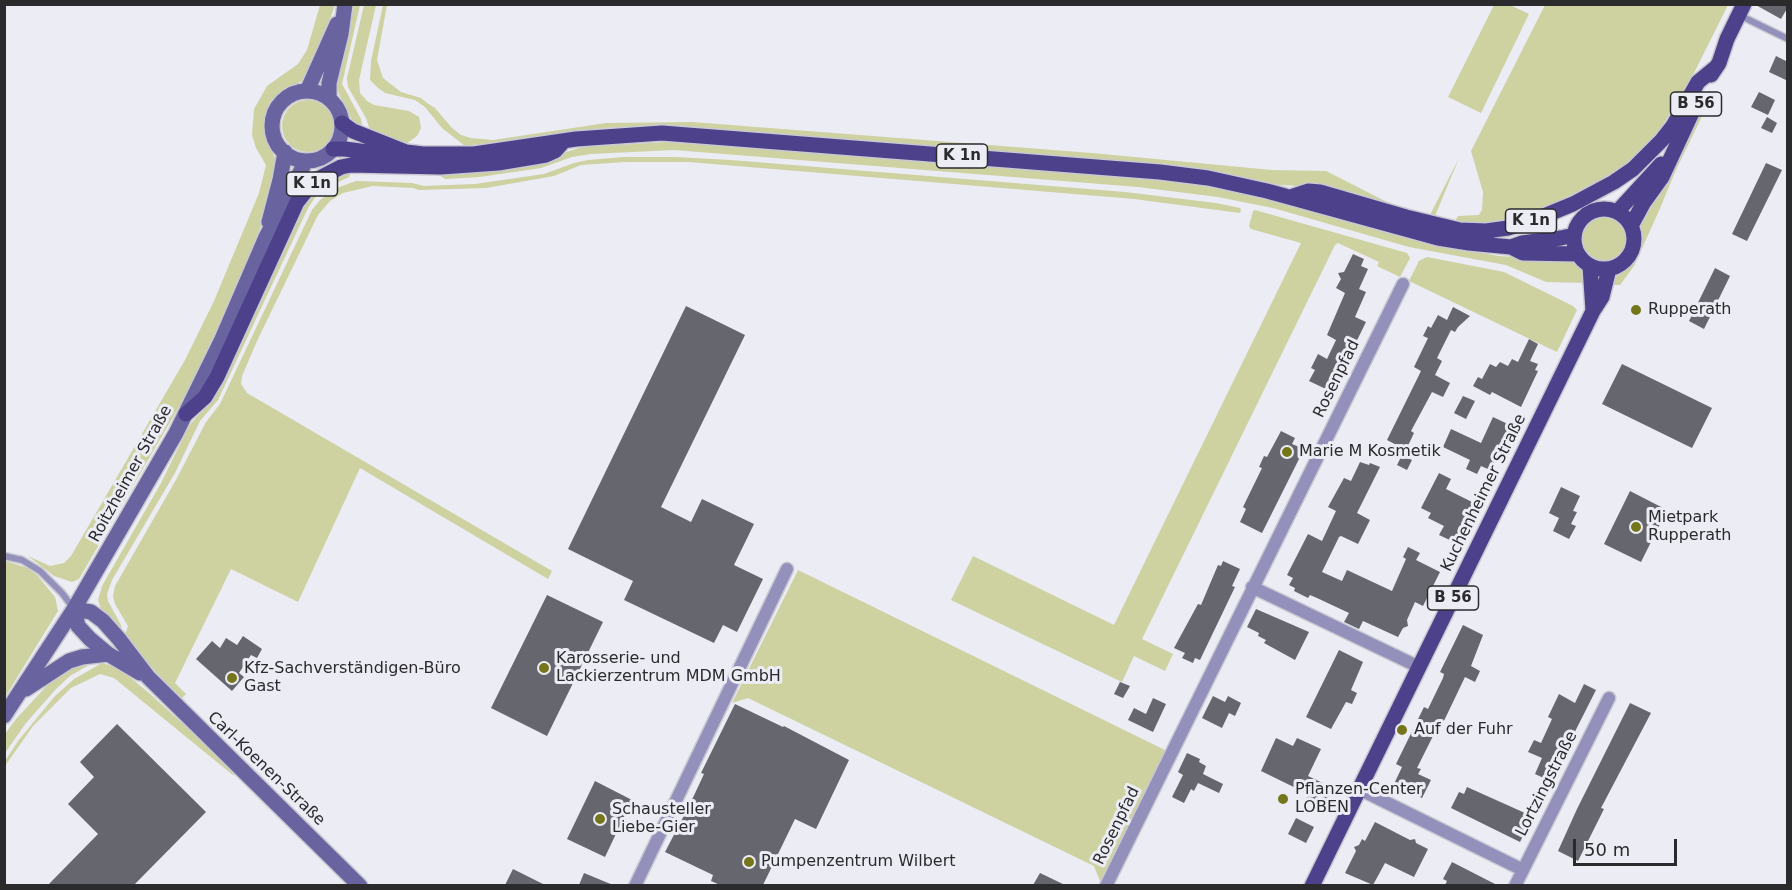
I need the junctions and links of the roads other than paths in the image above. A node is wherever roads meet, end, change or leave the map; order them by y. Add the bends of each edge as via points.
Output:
1 (344, 9) edge
2 (1741, 10) edge
3 (1788, 39) edge
4 (1715, 68) junction
5 (307, 91) junction
6 (329, 99) junction
7 (342, 123) junction
8 (565, 141) junction
9 (1674, 147) junction
10 (333, 149) junction
11 (285, 152) junction
12 (406, 152) junction
13 (306, 161) junction
14 (1291, 197) junction
15 (1617, 212) junction
16 (1631, 226) junction
17 (1574, 235) junction
18 (266, 237) junction
19 (1511, 247) junction
20 (1578, 254) junction
21 (1590, 266) junction
22 (1609, 269) junction
23 (1403, 284) dead end
24 (1593, 311) junction
25 (186, 414) junction
26 (4, 556) edge
27 (787, 569) dead end
28 (1252, 587) junction
29 (74, 609) junction
30 (108, 654) junction
31 (1419, 667) junction
32 (148, 677) junction
33 (19, 694) junction
34 (1609, 698) dead end
35 (4, 716) edge
36 (1359, 789) junction
37 (1523, 870) junction
38 (360, 885) edge
39 (635, 885) edge
40 (1106, 885) edge
41 (1312, 885) edge
42 (1515, 885) edge

1 - 5 street
1 - 6 street
2 - 3 lane
2 - 4 main road, B 56
4 - 9 main road, B 56
4 - 14 main road, K 1n via 1698,82 1673,126 1633,169 1573,204 1508,228 1451,228 1320,192 1308,191
5 - 6 street
5 - 11 street via 286,98 275,114 274,136
6 - 7 street
7 - 10 street
7 - 12 main road, K 1n
8 - 12 main road, K 1n via 474,154
8 - 14 main road, K 1n via 662,133 705,136 1160,172 1208,178
8 - 25 main road, K 1n via 546,155 498,163 427,167 351,165 318,179 297,202 217,377 205,396
9 - 15 main road, B 56
9 - 16 main road, B 56 via 1662,177
10 - 12 main road, K 1n via 397,156
10 - 13 street via 321,158
11 - 13 street
11 - 18 street, Roitzheimer Straße
13 - 18 street, Roitzheimer Straße
14 - 19 main road, K 1n via 1438,238
15 - 16 main road
15 - 17 main road via 1604,209 1588,213
16 - 22 main road via 1634,240 1630,254
17 - 19 main road, K 1n
17 - 20 main road
18 - 25 street, Roitzheimer Straße
19 - 20 main road, K 1n via 1523,253
20 - 21 main road
21 - 22 main road
21 - 24 main road, Kuchenheimer Straße / B 56
22 - 24 main road, Kuchenheimer Straße / B 56 via 1602,297
23 - 28 street, Rosenpfad
24 - 31 main road, Kuchenheimer Straße / B 56
25 - 29 street, Roitzheimer Straße
26 - 29 lane via 22,560 40,571
27 - 39 street
28 - 31 street
28 - 40 street, Rosenpfad
29 - 30 street, Carl-Koenen-Straße via 78,626
29 - 32 street, Carl-Koenen-Straße via 91,612 103,621
29 - 33 street, Roitzheimer Straße
30 - 32 street, Carl-Koenen-Straße
30 - 33 street via 69,661
31 - 36 main road, Kuchenheimer Straße / B 56
32 - 38 street, Carl-Koenen-Straße
33 - 35 street, Roitzheimer Straße
34 - 37 street, Lortzingstraße
36 - 37 street
36 - 41 main road, Kuchenheimer Straße / B 56
37 - 42 street, Lortzingstraße

